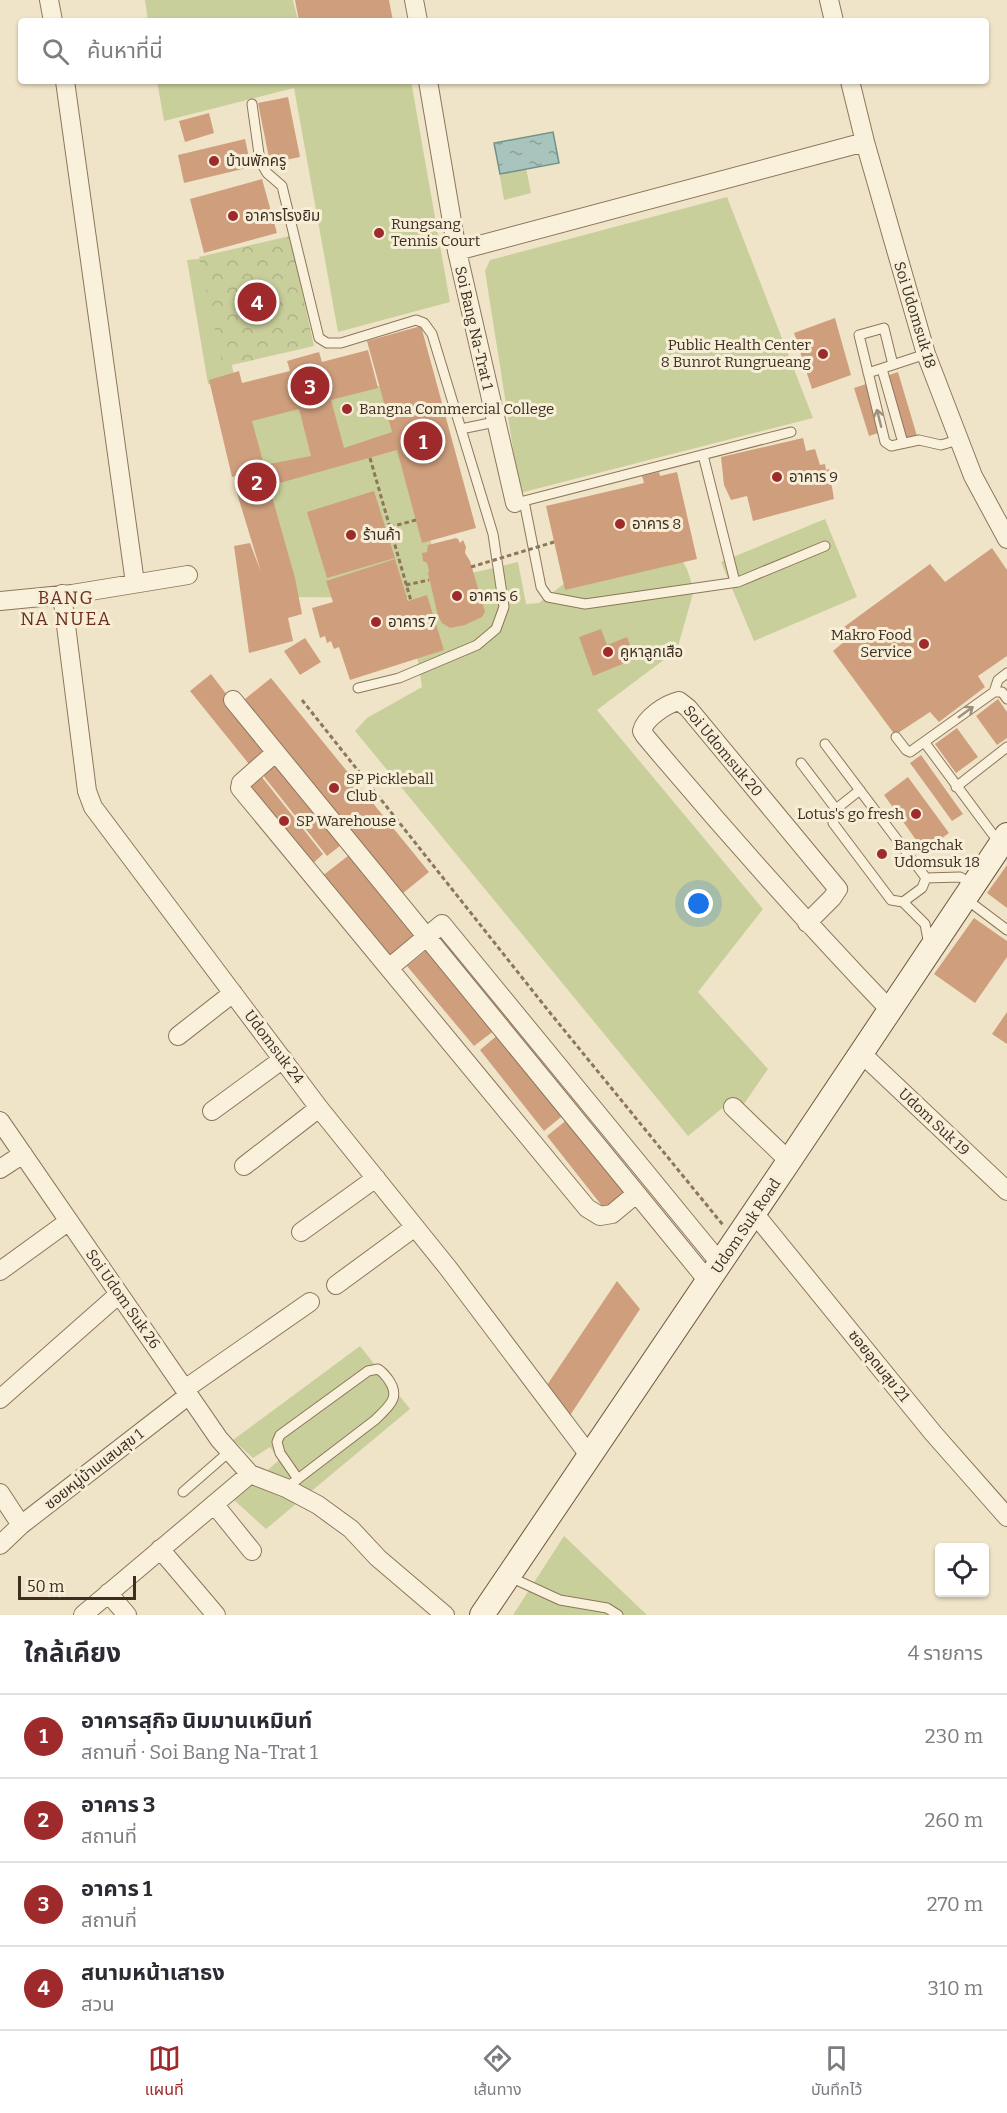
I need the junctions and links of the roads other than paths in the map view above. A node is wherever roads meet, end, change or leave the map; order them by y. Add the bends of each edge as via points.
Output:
1 (49, 0) edge
2 (414, 0) edge
3 (829, 0) edge
4 (53, 18) edge
5 (417, 18) edge
6 (833, 18) edge
7 (65, 84) edge
8 (429, 84) edge
9 (851, 84) edge
10 (252, 104) dead end
11 (865, 142) junction
12 (457, 250) junction
13 (926, 354) junction
14 (893, 365) junction
15 (882, 369) junction
16 (868, 373) junction
17 (495, 422) junction
18 (461, 429) junction
19 (791, 432) dead end
20 (958, 440) junction
21 (903, 443) junction
22 (703, 455) junction
23 (519, 502) junction
24 (1007, 538) edge
25 (825, 546) dead end
26 (188, 575) dead end
27 (735, 582) junction
28 (135, 583) junction
29 (62, 594) junction
30 (0, 601) edge
31 (1007, 673) edge
32 (358, 688) dead end
33 (994, 692) junction
34 (1007, 699) edge
35 (233, 700) dead end
36 (896, 737) dead end
37 (925, 743) junction
38 (825, 744) dead end
39 (1007, 747) edge
40 (275, 753) junction
41 (801, 763) dead end
42 (956, 787) junction
43 (860, 790) junction
44 (836, 809) junction
45 (1004, 840) edge
46 (926, 878) junction
47 (969, 891) junction
48 (903, 902) junction
49 (807, 923) junction
50 (1007, 930) edge
51 (426, 938) junction
52 (930, 950) junction
53 (389, 968) junction
54 (234, 993) junction
55 (890, 1010) junction
56 (178, 1036) dead end
57 (861, 1053) junction
58 (283, 1059) junction
59 (733, 1107) dead end
60 (320, 1108) junction
61 (212, 1111) dead end
62 (0, 1121) edge
63 (23, 1154) junction
64 (789, 1161) junction
65 (244, 1166) dead end
66 (0, 1169) edge
67 (376, 1178) junction
68 (659, 1189) junction
69 (1007, 1191) edge
70 (639, 1198) junction
71 (754, 1213) junction
72 (69, 1221) junction
73 (415, 1227) junction
74 (301, 1232) dead end
75 (0, 1271) edge
76 (714, 1272) junction
77 (336, 1285) dead end
78 (118, 1294) junction
79 (310, 1302) dead end
80 (187, 1392) junction
81 (0, 1399) edge
82 (230, 1451) junction
83 (589, 1455) junction
84 (250, 1474) junction
85 (292, 1484) junction
86 (183, 1492) dead end
87 (0, 1493) edge
88 (214, 1504) junction
89 (1007, 1517) edge
90 (21, 1525) junction
91 (0, 1545) edge
92 (160, 1549) junction
93 (252, 1551) dead end
94 (508, 1576) junction
95 (108, 1593) junction
96 (83, 1615) edge
97 (127, 1615) edge
98 (216, 1615) edge
99 (445, 1615) edge
100 (482, 1615) edge
101 (618, 1615) edge

1 - 4 street
2 - 5 street
3 - 6 street
7 - 28 street
8 - 12 street, Soi Bang Na-Trat 1
9 - 11 street, Soi Udomsuk 18
10 - 18 lane via 260,160 267,173 282,186 319,338 327,343 341,343 416,320 424,323 432,334
11 - 12 street
11 - 13 street, Soi Udomsuk 18
12 - 17 street, Soi Bang Na-Trat 1
13 - 14 lane
13 - 20 street, Soi Udomsuk 18
14 - 15 lane
14 - 16 lane via 884,328 859,335
15 - 16 lane
15 - 21 lane
21 -> 16 lane via 891,446 885,442
17 - 18 lane
17 - 23 street, Soi Bang Na-Trat 1
18 - 32 lane via 493,534 504,607 496,629 477,645 399,678
19 - 22 lane
20 - 21 lane via 941,445 918,440
20 - 24 street, Soi Udomsuk 18
22 - 23 lane
22 - 27 lane
23 - 27 lane via 541,587 548,597 585,604
25 - 27 lane
26 - 28 street
28 - 29 street
29 - 30 street
29 - 54 street, Udomsuk 24 via 87,791 93,807
31 - 33 lane via 998,680
33 - 34 lane via 1002,692
37 -> 33 lane
35 - 40 street
36 - 37 lane via 910,752
37 - 42 lane
38 - 43 lane
39 - 42 lane
40 - 51 street
40 - 53 street via 240,788
41 - 44 lane
42 - 45 lane
43 - 44 lane
43 - 46 lane
44 - 48 lane via 833,823 891,900
45 - 47 main road, Udom Suk Road
46 - 47 lane via 960,877
46 - 48 lane via 922,888
47 - 50 lane
47 - 52 main road, Udom Suk Road
48 - 52 lane via 925,924
49 - 49 street, Soi Udomsuk 20 via 838,889 688,708 679,701 671,703 646,722 642,731 645,736
49 - 55 street, Soi Udomsuk 20
51 - 53 street
51 - 68 street via 442,924
51 - 70 street
52 - 55 main road, Udom Suk Road
53 - 70 street via 587,1208 600,1216 612,1214
54 - 56 street
54 - 58 street, Udomsuk 24
55 - 57 main road, Udom Suk Road
57 - 64 main road, Udom Suk Road
57 - 69 street, Udom Suk 19
58 - 60 street, Udomsuk 24
58 - 61 street
59 - 64 street
60 - 65 street
60 - 67 street, Udomsuk 24
62 - 63 street, Soi Udom Suk 26
63 - 66 street
63 - 72 street, Soi Udom Suk 26
64 - 71 main road, Udom Suk Road
67 - 73 street, Udomsuk 24
67 - 74 street
68 - 70 street
68 - 76 street
70 - 76 street
71 - 76 main road, Udom Suk Road
71 - 89 street, ซอยอุดมสุข 21 via 933,1433
72 - 75 street
72 - 78 street, Soi Udom Suk 26
73 - 77 street
73 - 83 street, Udomsuk 24
76 - 83 main road, Udom Suk Road
78 - 80 street, Soi Udom Suk 26
78 - 81 street
79 - 80 street, ซอยหมู่บ้านแสนสุข 1
80 - 82 street, Soi Udom Suk 26
80 - 90 street, ซอยหมู่บ้านแสนสุข 1
82 - 84 street, Soi Udom Suk 26
82 - 86 lane
83 - 94 main road, Udom Suk Road
84 - 85 street, Soi Udom Suk 26
84 - 88 street
85 - 85 lane via 387,1407 394,1398 394,1388 383,1372 368,1371 280,1435 277,1442
85 - 99 street, Soi Udom Suk 26 via 351,1529 378,1558
87 - 90 street
88 - 92 street
88 - 93 street
90 - 91 street, ซอยหมู่บ้านแสนสุข 1
92 - 95 street
92 - 98 street
94 - 100 main road, Udom Suk Road
94 - 101 lane via 560,1600 607,1608
95 - 96 street
95 - 97 street

